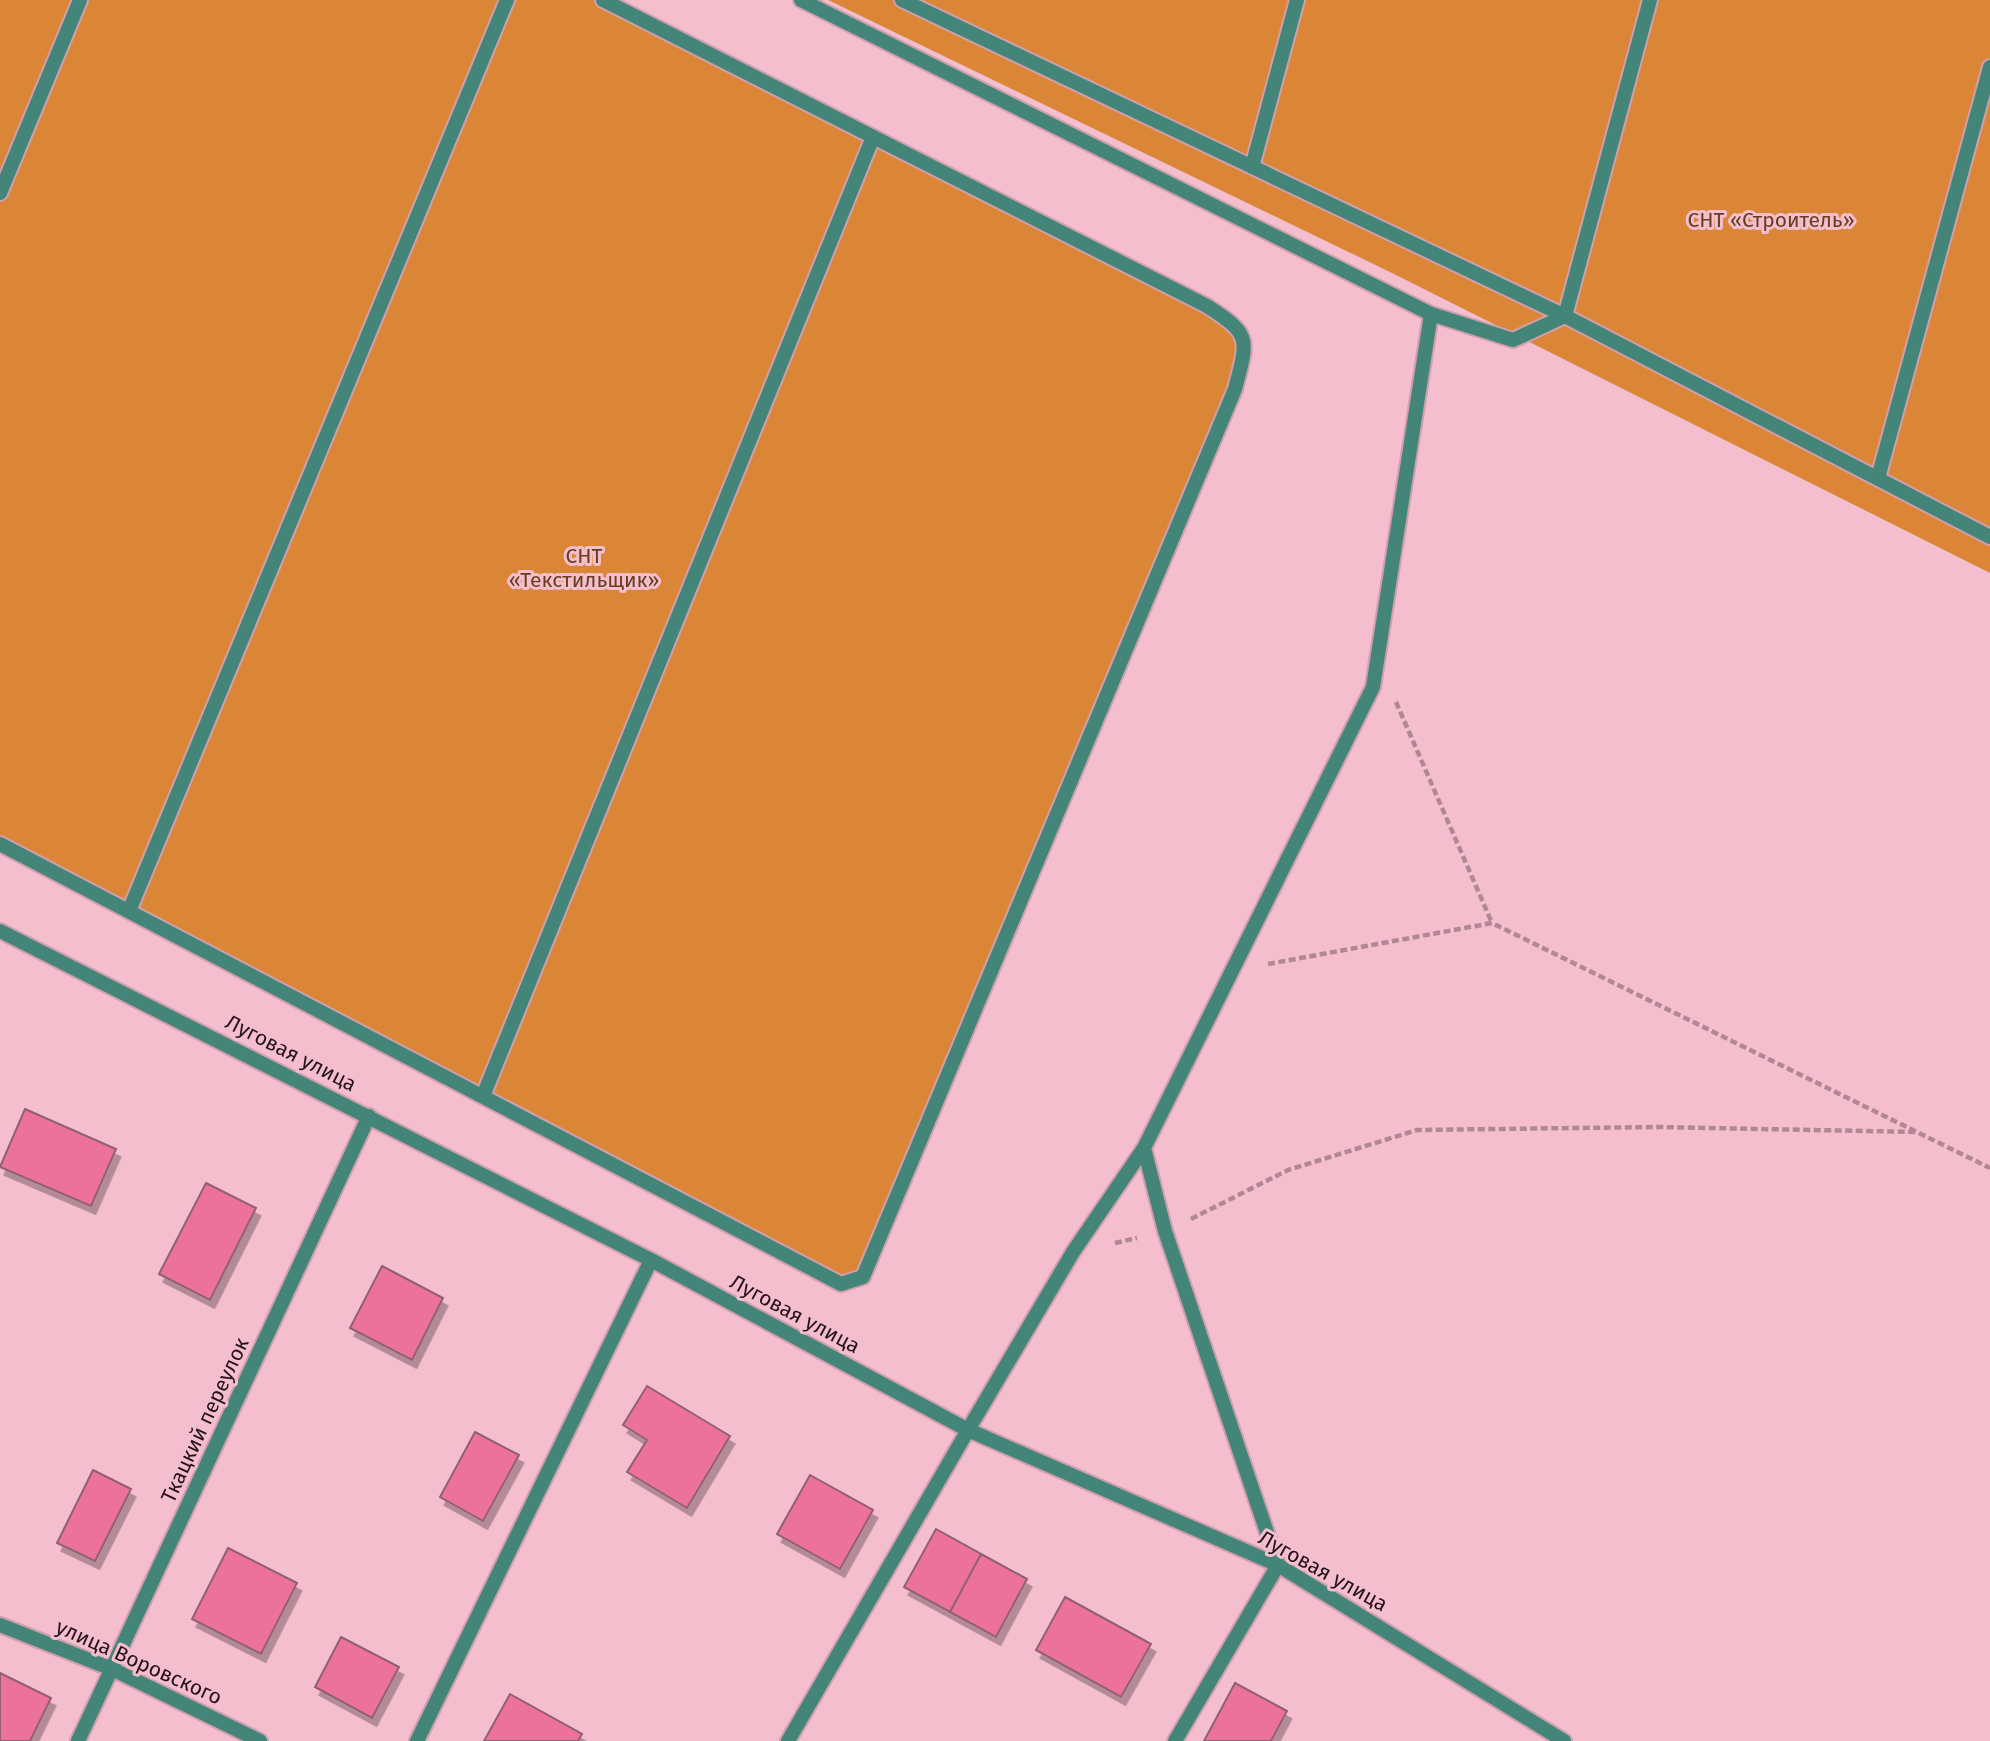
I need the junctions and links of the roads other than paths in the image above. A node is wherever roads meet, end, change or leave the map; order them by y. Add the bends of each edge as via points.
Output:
1 (80, 0) edge
2 (507, 0) edge
3 (603, 0) edge
4 (801, 0) edge
5 (902, 0) edge
6 (1297, 0) edge
7 (1650, 0) edge
8 (932, 7) edge
9 (1990, 67) edge
10 (873, 137) junction
11 (1252, 167) junction
12 (0, 193) edge
13 (1431, 314) junction
14 (1565, 316) junction
15 (1878, 478) junction
16 (1990, 537) edge
17 (0, 844) edge
18 (129, 911) junction
19 (0, 931) edge
20 (483, 1096) junction
21 (369, 1116) junction
22 (1144, 1148) junction
23 (651, 1260) junction
24 (968, 1430) junction
25 (1278, 1565) junction
26 (0, 1625) edge
27 (112, 1670) junction
28 (78, 1741) edge
29 (260, 1741) edge
30 (417, 1741) edge
31 (788, 1741) edge
32 (1175, 1741) edge
33 (1564, 1741) edge

1 - 12 street
2 - 18 street
3 - 10 street
4 - 13 street
5 - 8 street
6 - 11 street
7 - 14 street
8 - 11 street
9 - 15 street
10 - 20 street
10 - 20 street via 1207,306 1238,326 1246,349 1235,389 863,1277 841,1284
11 - 14 street
13 - 14 street via 1513,340
13 - 22 street via 1373,687
14 - 15 street
15 - 16 street
17 - 18 street
18 - 20 street
19 - 21 street, Луговая улица
21 - 23 street, Луговая улица
21 - 27 street, Ткацкий переулок
22 - 24 street via 1073,1252
22 - 25 street via 1166,1231
23 - 24 street, Луговая улица
23 - 30 street
24 - 25 street, Луговая улица
24 - 31 street
25 - 32 street
25 - 33 street, Луговая улица
26 - 27 street, улица Воровского
27 - 28 street, Ткацкий переулок
27 - 29 street, улица Воровского

